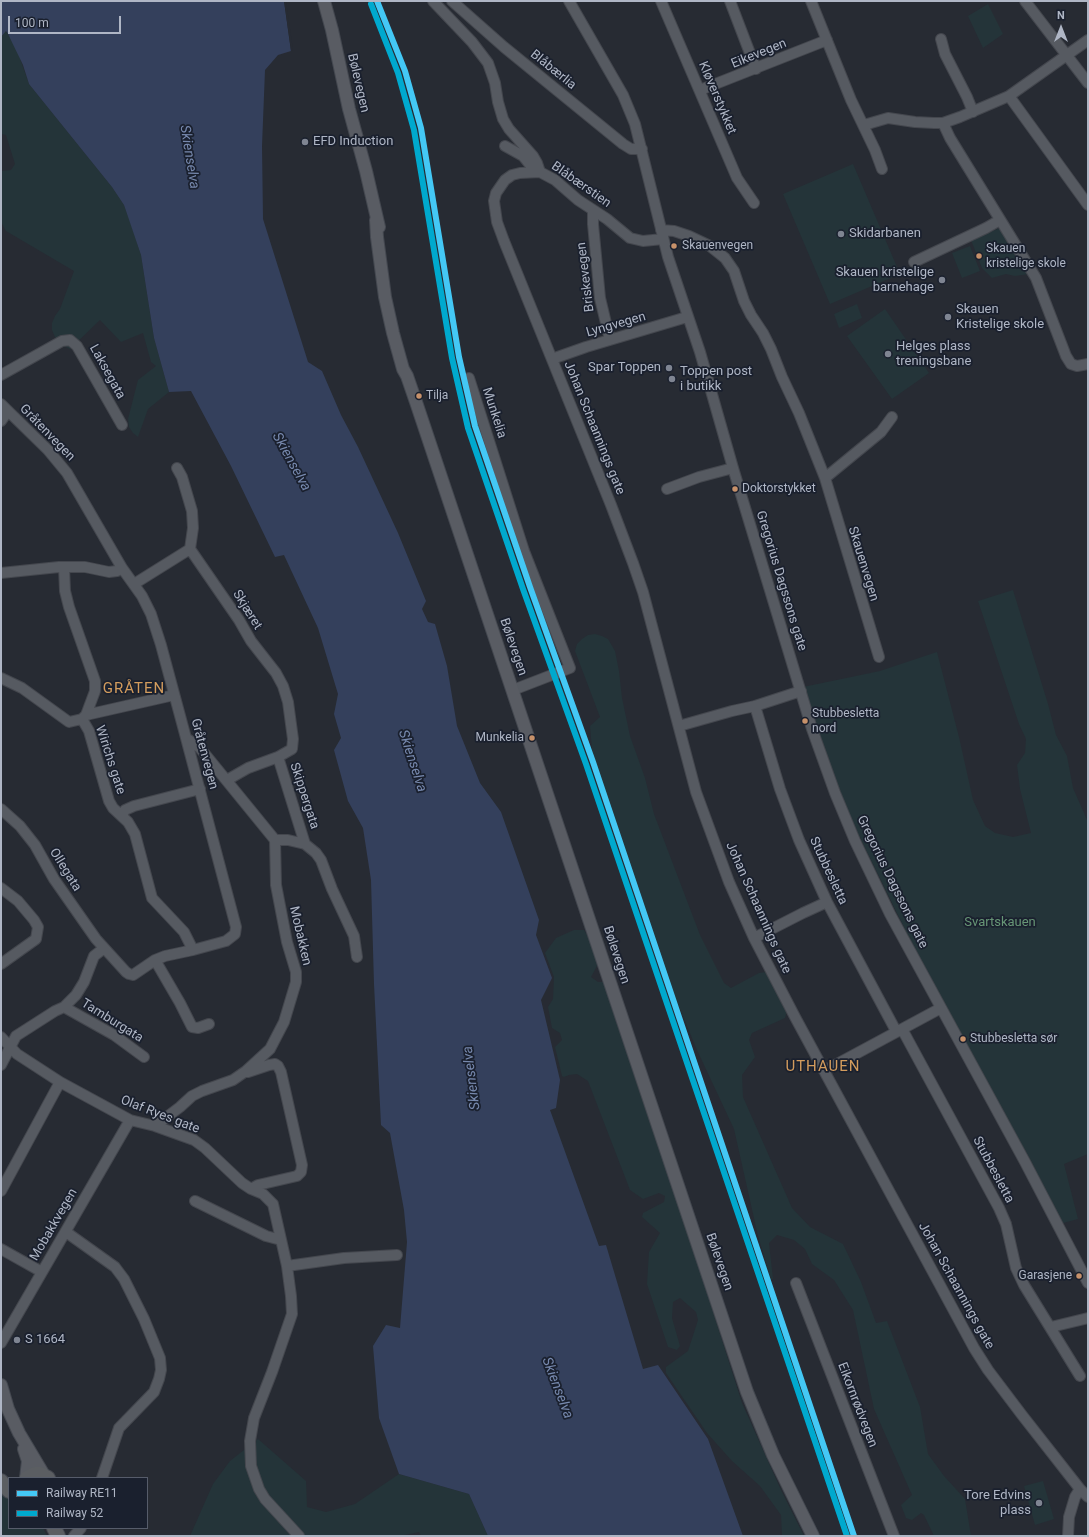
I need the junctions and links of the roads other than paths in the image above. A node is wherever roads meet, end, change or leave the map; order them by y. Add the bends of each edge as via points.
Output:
1 (324, 1) edge
2 (329, 1) edge
3 (433, 1) edge
4 (452, 1) edge
5 (569, 1) edge
6 (661, 1) edge
7 (730, 1) edge
8 (811, 1) edge
9 (1025, 1) edge
10 (941, 39) dead end
11 (827, 40) junction
12 (1088, 40) edge
13 (1066, 56) junction
14 (756, 69) junction
15 (1088, 83) edge
16 (700, 90) junction
17 (1009, 96) junction
18 (973, 112) junction
19 (943, 123) junction
20 (864, 125) junction
21 (505, 146) dead end
22 (642, 149) junction
23 (882, 169) dead end
24 (366, 171) junction
25 (536, 172) junction
26 (754, 203) dead end
27 (1088, 205) edge
28 (593, 210) junction
29 (1000, 220) junction
30 (662, 234) junction
31 (914, 262) dead end
32 (687, 317) junction
33 (610, 340) junction
34 (552, 359) junction
35 (1088, 364) edge
36 (1, 375) edge
37 (469, 378) dead end
38 (4, 408) edge
39 (892, 417) dead end
40 (1, 421) edge
41 (122, 425) dead end
42 (178, 468) dead end
43 (733, 468) junction
44 (824, 478) junction
45 (667, 489) dead end
46 (190, 549) junction
47 (64, 567) junction
48 (122, 568) junction
49 (1, 573) edge
50 (134, 584) junction
51 (878, 658) dead end
52 (1, 678) edge
53 (513, 690) junction
54 (801, 691) junction
55 (174, 695) junction
56 (755, 706) junction
57 (84, 717) junction
58 (678, 726) junction
59 (186, 738) junction
60 (278, 758) junction
61 (227, 780) junction
62 (200, 789) junction
63 (1, 809) edge
64 (122, 815) junction
65 (275, 840) junction
66 (305, 844) junction
67 (1, 888) edge
68 (826, 902) junction
69 (754, 938) junction
70 (103, 949) junction
71 (193, 950) junction
72 (357, 957) dead end
73 (155, 960) junction
74 (1, 964) edge
75 (64, 1007) junction
76 (941, 1008) junction
77 (209, 1024) dead end
78 (899, 1030) junction
79 (1, 1037) edge
80 (10, 1047) junction
81 (144, 1057) dead end
82 (1, 1065) edge
83 (246, 1071) junction
84 (824, 1071) junction
85 (60, 1082) junction
86 (130, 1120) junction
87 (155, 1126) junction
88 (251, 1189) junction
89 (1, 1191) edge
90 (195, 1201) dead end
91 (66, 1232) junction
92 (281, 1240) junction
93 (1, 1249) edge
94 (397, 1255) dead end
95 (287, 1266) junction
96 (42, 1272) junction
97 (796, 1283) dead end
98 (1088, 1283) edge
99 (1088, 1318) edge
100 (1051, 1328) junction
101 (1, 1343) edge
102 (1080, 1376) dead end
103 (1, 1385) edge
104 (4, 1404) edge
105 (19, 1433) junction
106 (26, 1477) edge
107 (28, 1477) edge
108 (46, 1477) edge
109 (102, 1477) edge
110 (1, 1481) edge
111 (1080, 1489) junction
112 (8, 1490) edge
113 (1088, 1497) edge
114 (300, 1536) edge
115 (813, 1536) edge
116 (894, 1536) edge
117 (1068, 1536) edge

1 - 24 main road, Bølevegen
2 - 24 main road, Bølevegen via 339,28 349,72
3 - 25 street, Blåbærstien via 488,63 502,119 533,156 537,163
4 - 22 street, Blåbærlia via 623,144 631,149
5 - 22 street, Gregorius Dagssons gate via 623,95
6 - 16 street, Kløverstykket
7 - 14 street
8 - 11 street
9 - 13 street
10 - 18 street via 945,54
11 - 14 street, Eikevegen
11 - 20 street
12 - 13 street
13 - 15 street
13 - 17 street
14 - 16 street, Eikevegen
16 - 26 street, Kløverstykket via 737,178
17 - 18 street
17 - 27 street
18 - 19 street
19 - 20 street via 888,118
19 - 29 street
20 - 23 street
21 - 25 street via 528,160
22 - 30 street, Gregorius Dagssons gate
24 - 53 main road, Bølevegen via 384,248 407,376
25 - 28 street, Blåbærstien via 555,180
25 - 34 street, Johan Schaannings gate via 520,173 505,180 496,193 494,207 504,241
28 - 30 street, Blåbærstien via 630,238 636,240
28 - 33 street, Briskevegen via 600,298
29 - 31 street
29 - 35 street via 1036,278 1066,356 1071,364
30 - 32 street, Gregorius Dagssons gate
30 - 44 street, Skauenvegen via 674,231 703,242 718,252 734,271 751,316 771,349 799,413
32 - 33 street, Lyngvegen
32 - 43 street, Gregorius Dagssons gate via 700,352
33 - 34 street, Lyngvegen
34 - 58 street, Johan Schaannings gate via 633,562
36 - 41 street, Laksegata via 62,341 70,340 77,346
37 - 53 street, Munkelia via 524,551 570,668
38 - 40 street
38 - 48 street, Gråtenvegen via 48,450 67,473
39 - 44 street via 881,432
42 - 46 street via 192,511
43 - 45 street
43 - 54 street, Gregorius Dagssons gate
44 - 51 street, Skauenvegen
46 - 50 street
46 - 60 street, Skjæret via 283,686 288,702 293,746 289,752
47 - 48 street via 84,567 109,572
47 - 49 street
47 - 57 street via 69,607 95,681 94,692
48 - 50 street, Gråtenvegen
50 - 55 street, Gråtenvegen via 156,627
52 - 57 street via 22,688 69,722
53 - 115 main road, Bølevegen via 755,1412
54 - 56 street
54 - 76 street, Gregorius Dagssons gate via 835,793 855,841 890,914
55 - 57 street
55 - 59 street, Gråtenvegen
56 - 58 street
56 - 68 street, Stubbesletta via 780,789
57 - 64 street, Wirichs gate via 109,801
58 - 69 street, Johan Schaannings gate via 696,792 729,882
59 - 61 street via 200,748
59 - 62 street, Gråtenvegen
60 - 61 street, Skippergata via 248,768
60 - 66 street, Skippergata
61 - 65 street
62 - 64 street via 134,806 125,810
62 - 71 street, Gråtenvegen via 236,927 235,934 226,941
63 - 70 street, Ollegata via 20,826 35,845 54,879
64 - 71 street, Wirichs gate via 135,834 152,898 184,932
65 - 66 street
65 - 83 street, Mobakken via 276,885 287,942 295,967 296,982 290,1003 270,1049
66 - 72 street, Skippergata via 321,860 354,936
67 - 74 street via 18,901 38,928 36,939
68 - 69 street
68 - 78 street, Stubbesletta
69 - 84 street, Johan Schaannings gate
70 - 73 street, Ollegata via 126,972 133,975
70 - 75 street, Tamburgata via 94,956 84,982
71 - 73 street
73 - 77 street via 192,1027 198,1028
75 - 80 street, Tamburgata via 16,1036
75 - 81 street, Tamburgata via 114,1035
76 - 78 street
76 - 98 street, Gregorius Dagssons gate
78 - 84 street
78 - 100 street, Stubbesletta via 999,1208 1006,1224 1016,1268
79 - 80 street, Olaf Ryes gate
80 - 82 street, Tamburgata
80 - 85 street, Olaf Ryes gate
83 - 87 street, Mobakken via 232,1080 192,1096
83 - 88 street, Mobakken via 251,1072 275,1064 278,1066 302,1168 299,1175
84 - 111 street, Johan Schaannings gate via 974,1348 988,1370
85 - 86 street, Olaf Ryes gate
85 - 89 street
86 - 87 street, Olaf Ryes gate
86 - 91 street, Mobakkvegen
87 - 88 street, Olaf Ryes gate via 194,1140
88 - 92 street, Olaf Ryes gate via 263,1194 273,1204
90 - 92 street via 266,1236
91 - 96 street, Mobakkvegen
91 - 109 street via 116,1267 140,1312 160,1358 161,1370 154,1392 119,1428
92 - 95 street, Olaf Ryes gate
93 - 96 street
94 - 95 street via 344,1258
95 - 114 street, Olaf Ryes gate via 292,1314 254,1418 250,1453 251,1466 259,1489
96 - 101 street, Mobakkvegen
97 - 116 street, Eikornrødvegen
99 - 100 street
100 - 102 street, Stubbesletta
103 - 104 main road
104 - 105 main road
105 - 106 main road via 28,1461
105 - 108 main road
107 - 108 highway via 35,1474
110 - 112 highway
111 - 113 street, Johan Schaannings gate
111 - 117 street via 1069,1517

